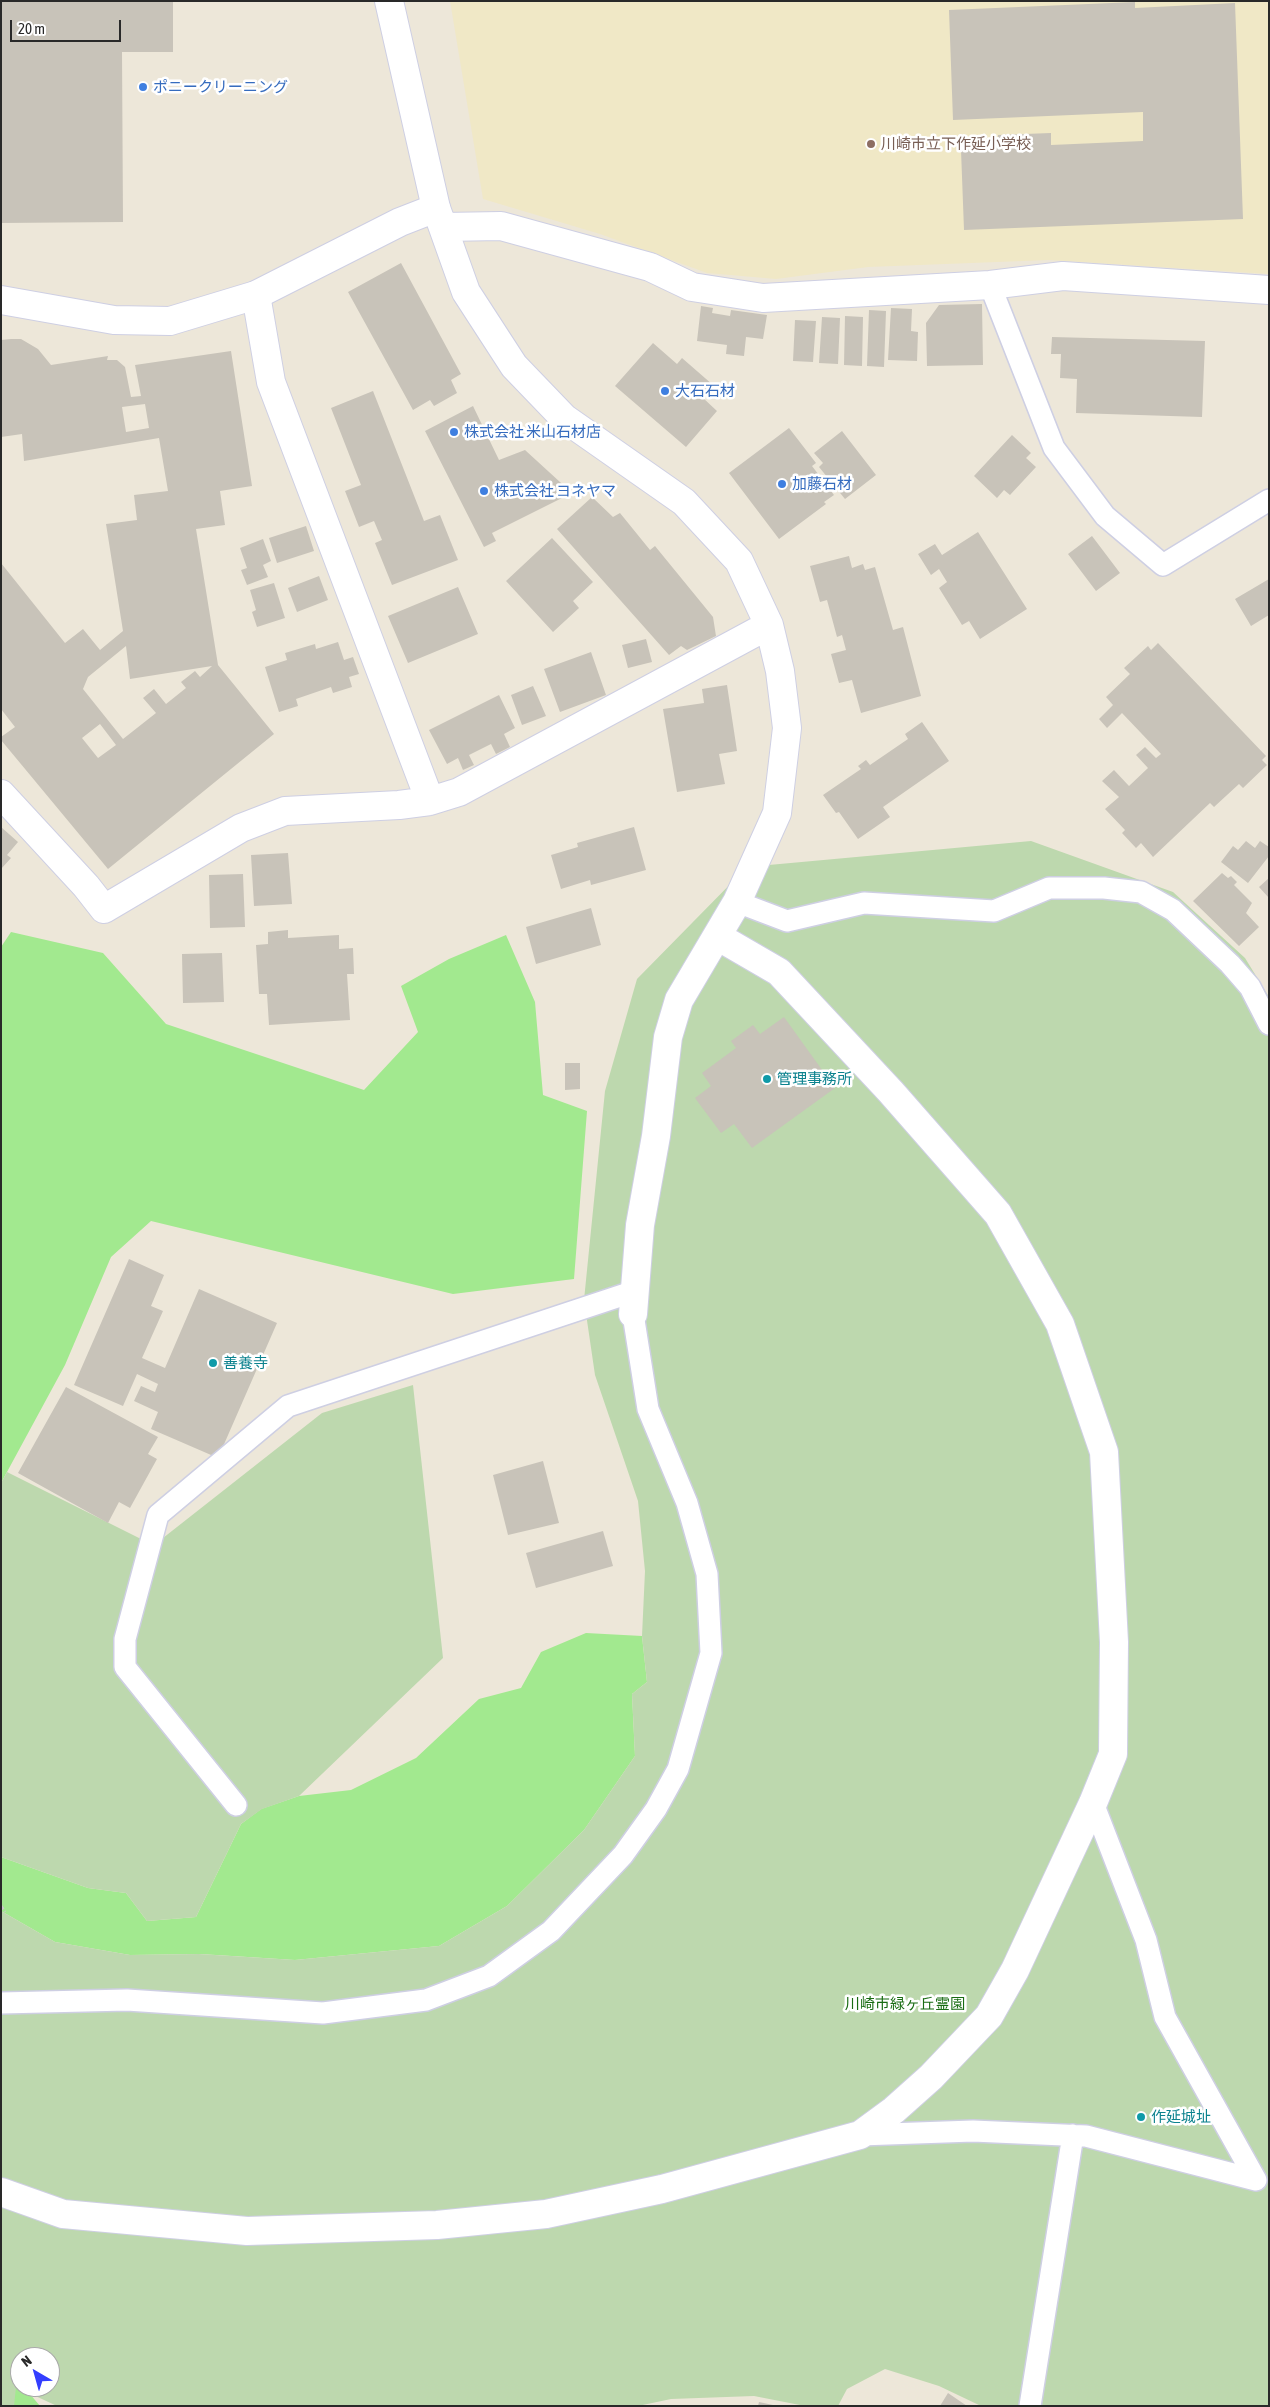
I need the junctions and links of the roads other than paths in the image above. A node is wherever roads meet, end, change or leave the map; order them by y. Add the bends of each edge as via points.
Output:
1 (389, 1) edge
2 (439, 217) junction
3 (990, 285) junction
4 (1269, 290) edge
5 (256, 295) junction
6 (1, 300) edge
7 (1269, 500) edge
8 (769, 625) junction
9 (1, 794) edge
10 (430, 801) junction
11 (737, 902) junction
12 (717, 936) junction
13 (1269, 1024) edge
14 (634, 1303) junction
15 (1093, 1803) junction
16 (236, 1805) dead end
17 (1, 2003) edge
18 (860, 2135) junction
19 (1073, 2135) junction
20 (1262, 2184) edge
21 (1, 2192) edge
22 (1030, 2406) edge

1 - 2 street
2 - 3 street via 501,226 650,267 692,287 763,298
2 - 5 street via 400,222
2 - 8 street via 466,292 514,366 564,418 684,502 739,561
3 - 4 street via 1064,276
3 - 7 lane via 1054,448 1105,516 1163,565
5 - 6 street via 170,321 114,320
5 - 10 street via 271,382
8 - 10 street via 458,792
8 - 11 street via 780,671 787,728 777,813
9 - 10 street via 104,909 241,828 285,811
11 - 12 street
11 - 13 lane via 787,921 864,903 994,910 1049,888 1141,892 1173,910 1230,964 1250,987
12 - 14 street via 679,1000 668,1037 656,1136 640,1225
12 - 15 street via 779,972 891,1092 998,1214 1060,1324 1104,1452 1114,1642 1113,1754
14 - 16 lane via 288,1406 158,1515 125,1639 125,1667
14 - 17 lane via 648,1409 687,1503 707,1574 710,1652 678,1770 656,1809 623,1855 551,1931 489,1976 426,2000 323,2013 127,2000
15 - 18 street via 1015,1970 989,2016 931,2077
15 - 20 lane via 1146,1940 1165,2017
18 - 19 lane via 974,2131
18 - 21 street via 633,2195 546,2214 436,2225 247,2231 63,2214
19 - 20 lane
19 - 22 lane

